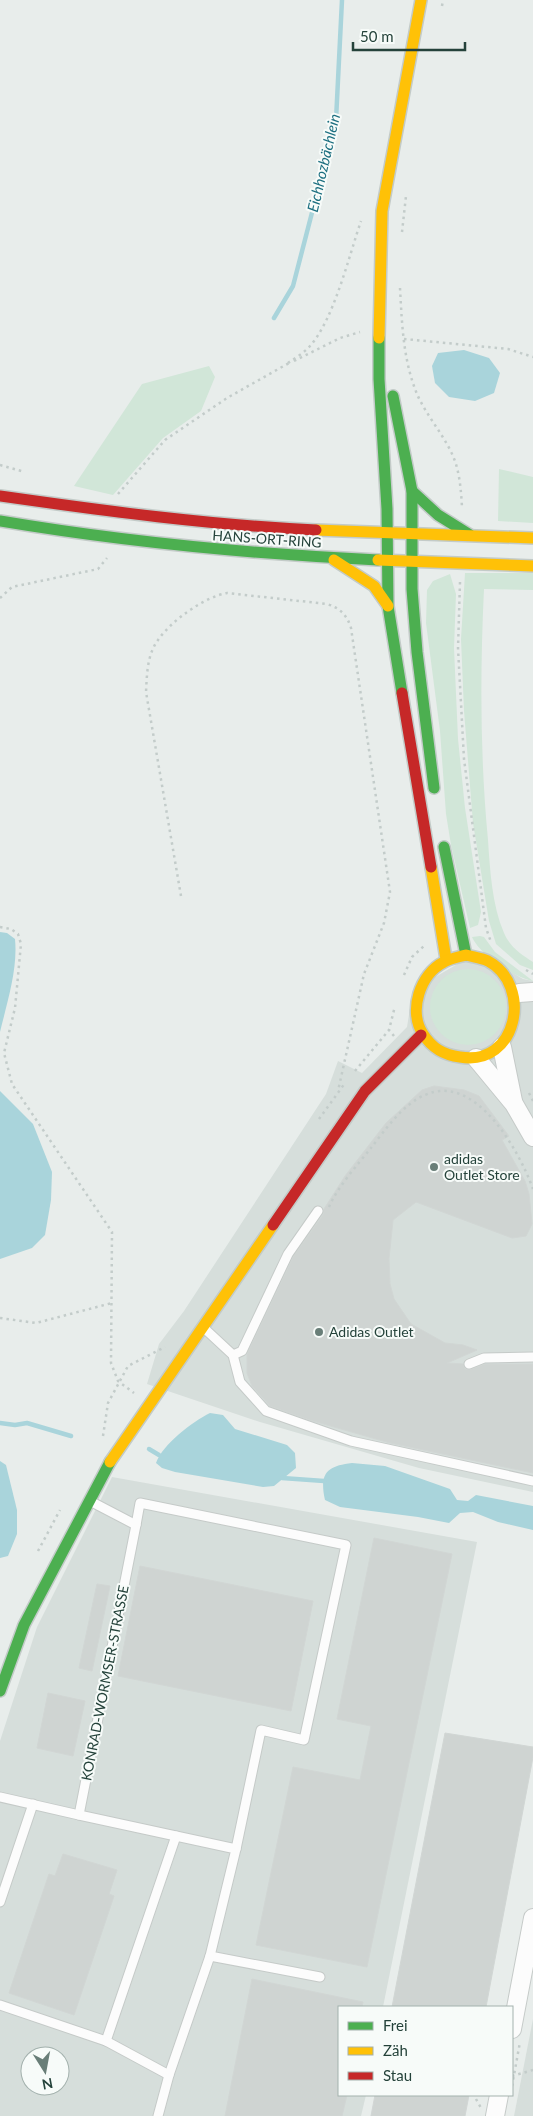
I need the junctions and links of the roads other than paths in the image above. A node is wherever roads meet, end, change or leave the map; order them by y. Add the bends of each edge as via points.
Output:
1 (421, 0) edge
2 (381, 338) junction
3 (412, 491) junction
4 (0, 496) edge
5 (0, 521) edge
6 (387, 533) junction
7 (412, 535) junction
8 (472, 536) junction
9 (533, 538) edge
10 (332, 558) junction
11 (388, 562) junction
12 (412, 562) junction
13 (533, 566) edge
14 (388, 606) junction
15 (435, 796) dead end
16 (442, 834) dead end
17 (466, 955) junction
18 (446, 959) junction
19 (526, 993) edge
20 (421, 1035) junction
21 (502, 1047) junction
22 (476, 1058) junction
23 (514, 1104) junction
24 (533, 1138) edge
25 (318, 1211) dead end
26 (203, 1327) junction
27 (233, 1356) junction
28 (533, 1357) edge
29 (469, 1364) dead end
30 (533, 1481) edge
31 (88, 1500) junction
32 (136, 1525) junction
33 (0, 1691) edge
34 (0, 1797) edge
35 (33, 1804) junction
36 (79, 1815) junction
37 (176, 1836) junction
38 (236, 1848) junction
39 (0, 1902) edge
40 (533, 1918) edge
41 (210, 1956) junction
42 (320, 1977) dead end
43 (0, 2005) edge
44 (513, 2024) edge
45 (106, 2041) junction
46 (169, 2075) junction
47 (499, 2096) edge
48 (158, 2116) edge
49 (495, 2116) edge

1 - 2 street via 382,211 379,266
2 - 3 street
2 - 6 street via 379,380
3 - 7 street
3 - 8 street via 438,515
4 - 6 street, HANS-ORT-RING via 250,527
5 - 10 street, HANS-ORT-RING via 174,547
6 - 7 street, HANS-ORT-RING
6 - 11 street
7 - 8 street, HANS-ORT-RING
7 - 12 street
8 - 9 street, HANS-ORT-RING
10 - 11 street, HANS-ORT-RING
10 - 14 street via 374,586
11 - 12 street, HANS-ORT-RING
11 - 14 street
12 - 13 street, HANS-ORT-RING
12 - 15 street via 417,652
14 - 18 street
16 - 17 street
17 - 18 street
17 - 19 street via 483,956 497,963
18 - 20 street via 426,975 419,990 416,1012
19 - 21 street via 515,1030
20 - 22 street via 445,1054
20 - 26 street via 365,1091
21 - 22 street
21 - 23 street
22 - 23 street
23 - 24 street
25 - 27 lane via 288,1254 242,1351
26 - 27 lane
26 - 31 street via 102,1474
27 - 30 lane via 240,1382 266,1411 351,1441
28 - 29 lane via 484,1358
31 - 32 lane
31 - 33 street via 24,1625
32 - 36 lane, KONRAD-WORMSER-STRASSE
32 - 38 lane, KONRAD-WORMSER-STRASSE via 140,1503 346,1545 304,1740 261,1730
34 - 35 lane
35 - 36 lane
35 - 39 lane
36 - 37 lane
37 - 38 lane
37 - 45 lane
38 - 41 lane
40 - 44 street
41 - 42 lane
41 - 46 lane
43 - 45 lane
45 - 46 lane
46 - 48 lane
47 - 49 street

